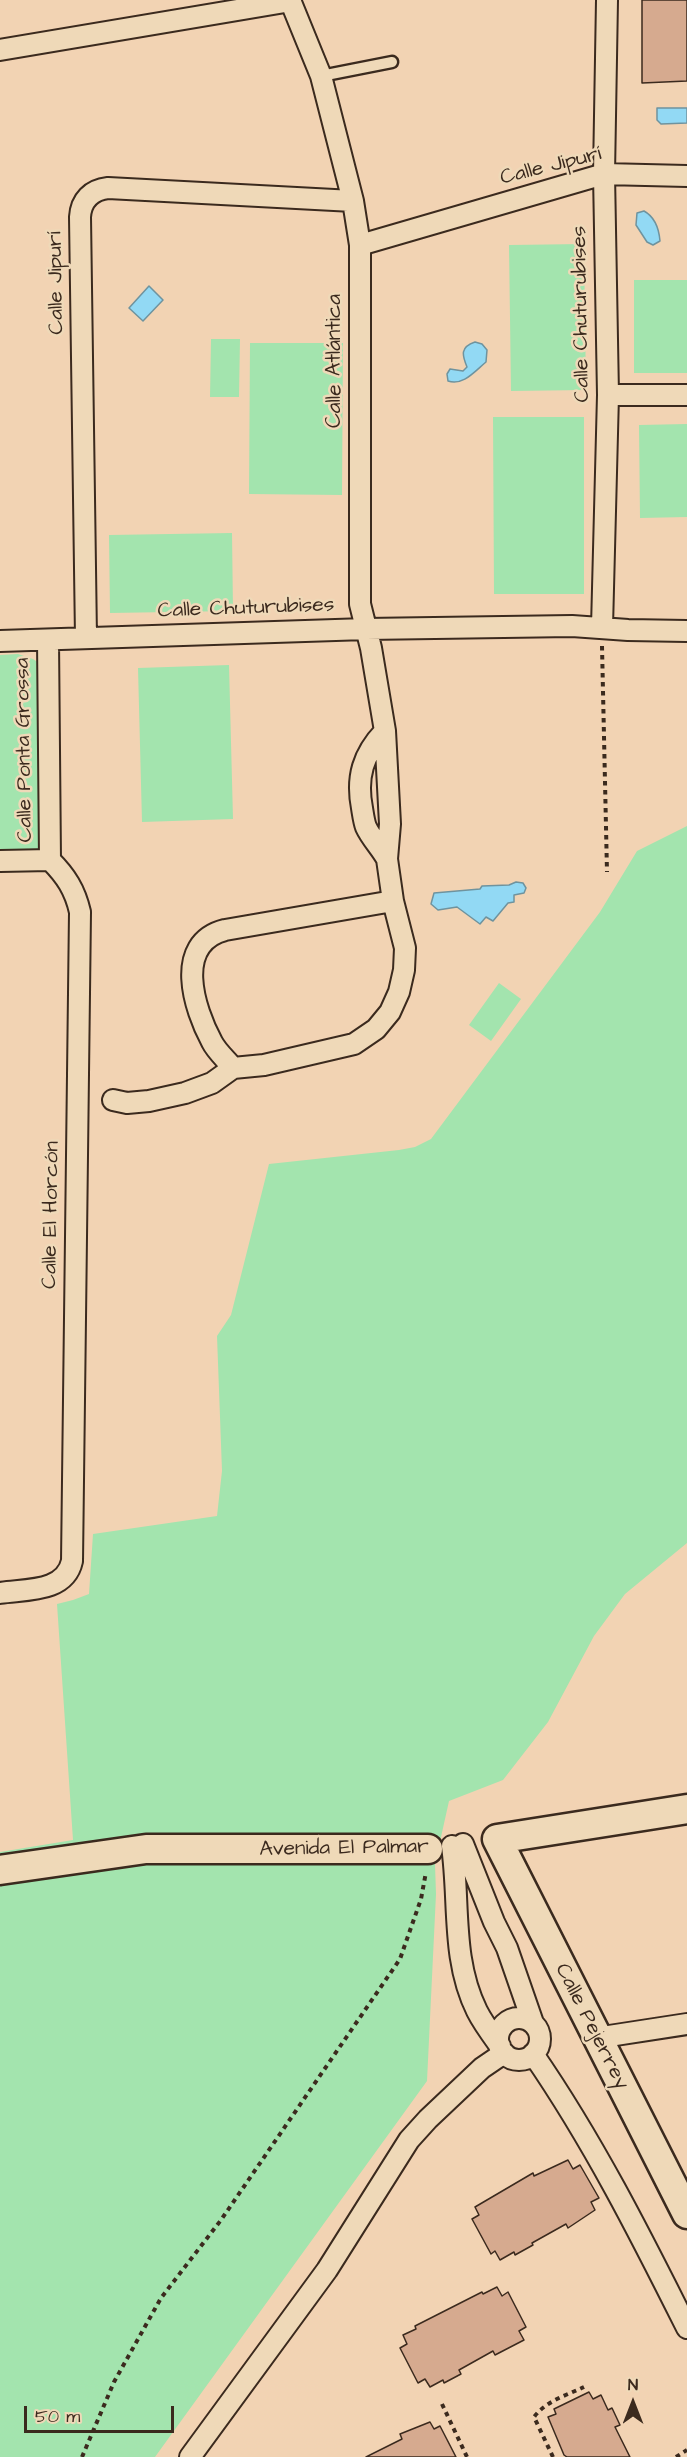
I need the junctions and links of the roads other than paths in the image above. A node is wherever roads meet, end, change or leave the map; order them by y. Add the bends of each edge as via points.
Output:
1 (291, 0) edge
2 (607, 0) edge
3 (0, 50) edge
4 (392, 62) dead end
5 (321, 76) junction
6 (604, 174) junction
7 (687, 176) edge
8 (353, 201) junction
9 (360, 245) junction
10 (608, 395) junction
11 (687, 395) edge
12 (602, 627) junction
13 (366, 629) junction
14 (687, 631) edge
15 (86, 638) junction
16 (48, 640) junction
17 (0, 642) edge
18 (385, 731) junction
19 (387, 858) junction
20 (50, 860) junction
21 (0, 861) edge
22 (393, 901) junction
23 (234, 1068) junction
24 (113, 1100) dead end
25 (0, 1593) edge
26 (687, 1809) edge
27 (497, 1839) junction
28 (448, 1846) junction
29 (0, 1870) edge
30 (533, 2023) junction
31 (687, 2024) edge
32 (596, 2038) junction
33 (502, 2050) junction
34 (533, 2054) junction
35 (687, 2214) edge
36 (687, 2328) edge
37 (190, 2457) edge

1 - 3 street
1 - 5 street, Calle Atlántica
2 - 6 street, Calle Chuturubises
4 - 5 lane
5 - 8 street, Calle Atlántica
6 - 7 street, Calle Jipurí
6 - 9 street, Calle Jipurí
6 - 10 street, Calle Chuturubises
8 - 9 street, Calle Atlántica
8 - 15 street, Calle Jipurí via 108,188 96,190 82,205
9 - 13 street, Calle Atlántica via 360,604
10 - 11 street
10 - 12 street, Calle Chuturubises
12 - 13 street, Calle Chuturubises
12 - 14 street, Calle Chuturubises
13 - 15 street, Calle Chuturubises
13 - 18 street, Calle Atlántica
15 - 16 street, Calle Chuturubises
16 - 17 street, Calle Chuturubises
16 - 20 street, Calle Ponta Grossa
18 - 19 street, Calle Atlántica via 390,824
18 - 19 street via 364,758 359,793 366,826
19 - 22 street
20 - 21 street
20 - 25 street, Calle El Horcón via 66,876 80,912 72,1562 64,1578 54,1585
22 - 23 street via 405,948 404,970 390,1012 376,1029 354,1044
22 - 23 street via 225,930 203,941 192,963 197,1010 213,1045
23 - 24 street via 212,1083 185,1093 149,1101
26 - 27 street, Avenida El Palmar
27 - 28 street, Avenida El Palmar
27 - 32 street, Calle Pejerrey
28 - 29 street, Avenida El Palmar via 146,1849
28 - 30 street via 507,1948
28 - 33 street via 466,1983 477,2011
30 - 33 street via 518,2018 504,2024 498,2039
30 - 34 street via 540,2035
31 - 32 street
32 - 35 street, Calle Pejerrey
33 - 34 street via 518,2060
33 - 37 street via 409,2140 327,2270
34 - 36 street via 591,2145

